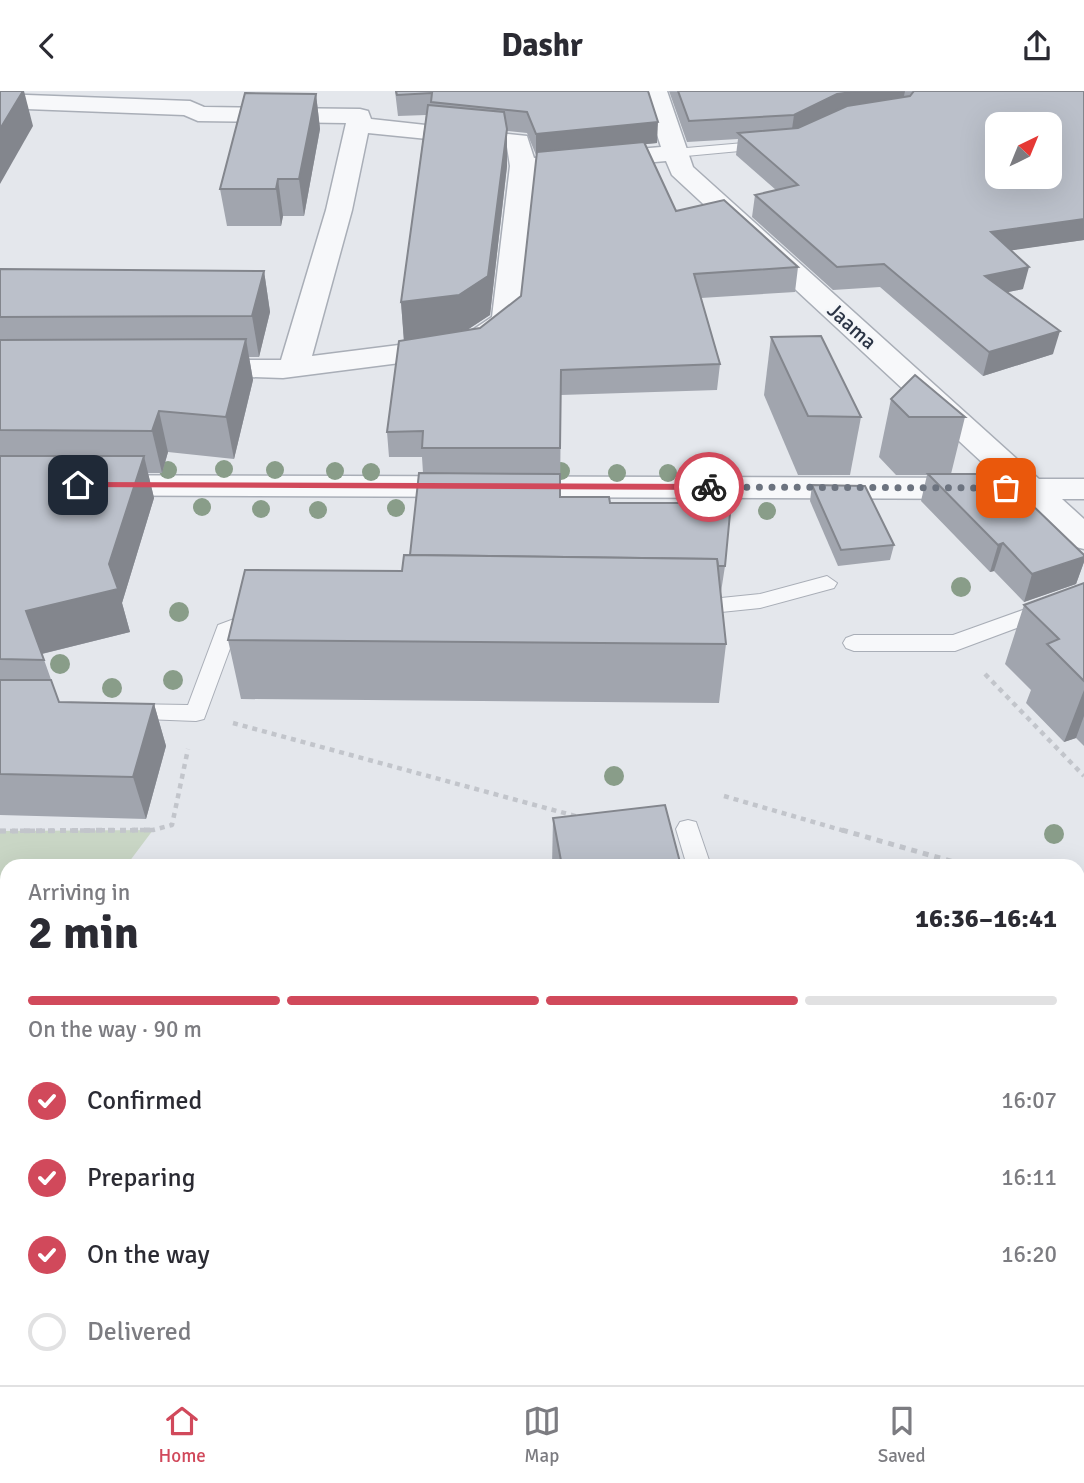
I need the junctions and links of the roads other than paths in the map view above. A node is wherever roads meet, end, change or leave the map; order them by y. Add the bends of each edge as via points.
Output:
1 (655, 91) edge
2 (0, 101) edge
3 (358, 125) junction
4 (782, 144) edge
5 (675, 153) junction
6 (523, 166) junction
7 (294, 368) junction
8 (175, 369) edge
9 (0, 485) edge
10 (1030, 489) junction
11 (1084, 489) edge
12 (1084, 538) edge
13 (827, 583) dead end
14 (1084, 595) edge
15 (281, 608) edge
16 (676, 608) edge
17 (855, 643) dead end
18 (105, 712) edge
19 (688, 829) dead end
20 (697, 859) edge

1 - 5 street, Jaama
2 - 3 street via 190,108 198,114 360,116
3 - 6 street via 518,141
3 - 7 street
4 - 5 lane
5 - 6 street
5 - 10 street, Jaama via 681,170
6 - 7 street via 505,321 470,345
7 - 8 street
9 - 10 street
10 - 11 street
10 - 12 street, Jaama
13 - 16 lane via 778,599 717,608
14 - 17 lane via 955,643
15 - 18 lane via 226,630 196,713
19 - 20 lane

